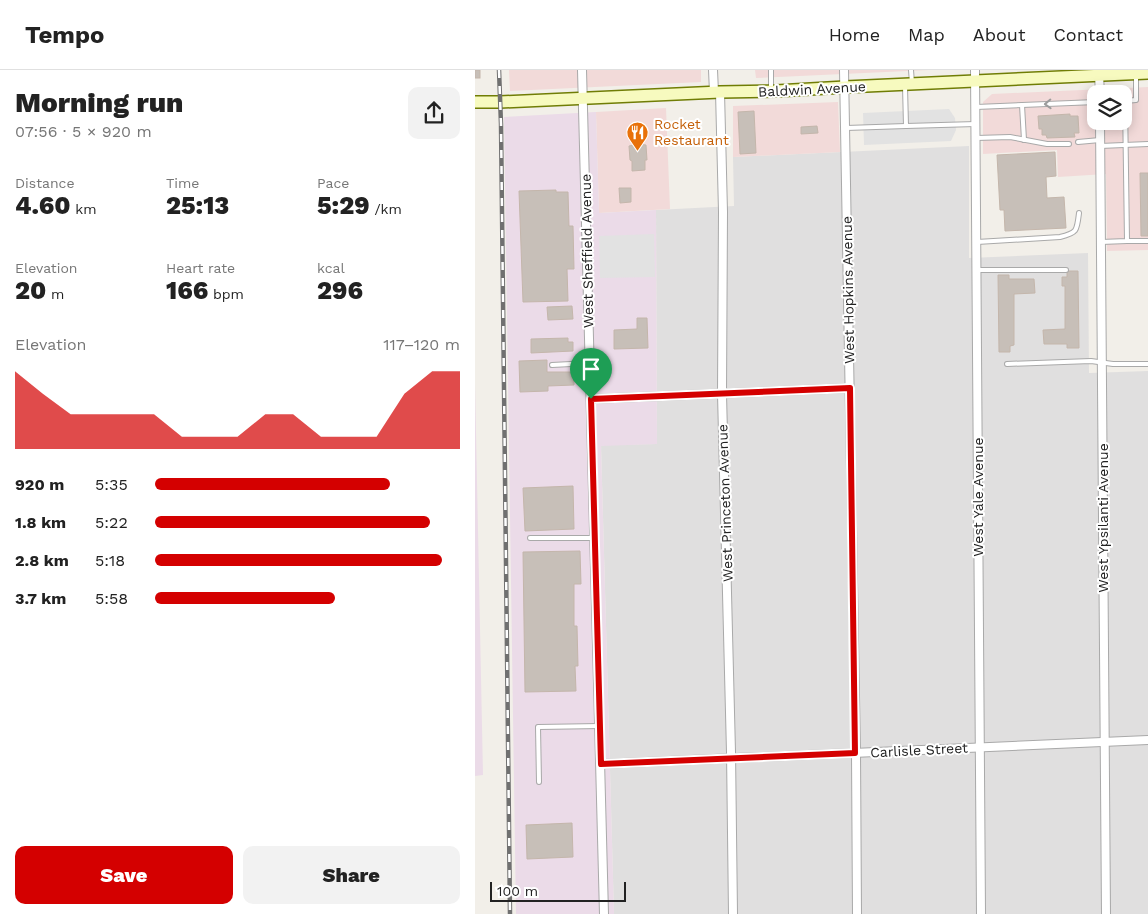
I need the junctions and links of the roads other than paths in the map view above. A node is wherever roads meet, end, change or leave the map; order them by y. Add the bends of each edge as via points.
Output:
1 (582, 70) edge
2 (713, 70) edge
3 (771, 70) edge
4 (844, 70) edge
5 (911, 70) edge
6 (1104, 73) edge
7 (1142, 73) edge
8 (1036, 74) edge
9 (975, 75) edge
10 (908, 84) junction
11 (845, 87) junction
12 (771, 91) junction
13 (717, 92) junction
14 (583, 98) junction
15 (475, 102) edge
16 (1087, 102) edge
17 (1023, 105) junction
18 (976, 107) junction
19 (976, 124) junction
20 (906, 126) junction
21 (846, 128) junction
22 (1100, 130) edge
23 (976, 138) junction
24 (1024, 140) junction
25 (1078, 142) dead end
26 (1100, 143) junction
27 (1069, 144) dead end
28 (1148, 144) edge
29 (1126, 145) junction
30 (1079, 214) dead end
31 (1127, 241) junction
32 (1148, 241) edge
33 (977, 242) junction
34 (1101, 242) junction
35 (977, 270) junction
36 (1066, 270) dead end
37 (1102, 362) junction
38 (590, 363) junction
39 (552, 364) dead end
40 (1007, 364) dead end
41 (1148, 364) edge
42 (850, 388) junction
43 (722, 394) junction
44 (591, 399) junction
45 (530, 538) dead end
46 (595, 538) junction
47 (599, 726) junction
48 (1148, 740) edge
49 (1104, 742) junction
50 (980, 747) junction
51 (855, 753) junction
52 (731, 758) junction
53 (601, 764) junction
54 (539, 782) dead end
55 (604, 914) edge
56 (733, 914) edge
57 (857, 914) edge
58 (981, 914) edge
59 (1106, 914) edge

1 - 14 street, West Sheffield Avenue
2 - 13 street, West Princeton Avenue
3 - 12 lane
4 - 11 street, West Hopkins Avenue
5 - 10 lane
6 - 7 main road, Baldwin Avenue
6 - 8 main road, Baldwin Avenue
7 - 29 lane via 1136,100 1125,101
8 - 9 main road, Baldwin Avenue
9 - 10 main road, Baldwin Avenue
9 - 18 street, West Yale Avenue
10 - 11 main road, Baldwin Avenue
10 - 20 lane
11 - 12 main road, Baldwin Avenue
11 - 21 street, West Hopkins Avenue
12 - 13 main road, Baldwin Avenue
13 - 14 main road, Baldwin Avenue
13 - 43 street, West Princeton Avenue via 723,212
14 - 15 main road, Baldwin Avenue
14 - 38 street, West Sheffield Avenue
16 -> 17 lane
17 - 18 lane
17 - 24 lane
18 - 19 street, West Yale Avenue
19 - 20 lane
19 - 23 street, West Yale Avenue
20 - 21 lane
21 - 42 street, West Hopkins Avenue
22 - 26 street, West Ypsilanti Avenue
23 - 24 lane
23 - 33 street, West Yale Avenue
24 - 27 lane
25 - 26 lane
26 - 29 lane
26 - 34 street, West Ypsilanti Avenue
28 - 29 lane
29 - 31 lane
30 - 33 lane via 1072,234
31 - 32 lane
31 - 34 lane
33 - 35 street, West Yale Avenue
34 - 37 street, West Ypsilanti Avenue
35 - 36 lane
35 - 50 street, West Yale Avenue
37 - 40 lane
37 - 41 lane
37 - 49 street, West Ypsilanti Avenue
38 - 39 lane
38 - 44 street, West Sheffield Avenue
42 - 43 street
42 - 51 street, West Hopkins Avenue
43 - 44 street
43 - 52 street, West Princeton Avenue
44 - 46 street, West Sheffield Avenue
45 - 46 lane
46 - 47 street, West Sheffield Avenue
47 - 53 street, West Sheffield Avenue
47 - 54 lane via 538,727
48 - 49 street, Carlisle Street
49 - 50 street, Carlisle Street
49 - 59 street, West Ypsilanti Avenue
50 - 51 street, Carlisle Street
50 - 58 street, West Yale Avenue
51 - 52 street, Carlisle Street
51 - 57 street, West Hopkins Avenue
52 - 53 street, Carlisle Street
52 - 56 street, West Princeton Avenue
53 - 55 street, West Sheffield Avenue

